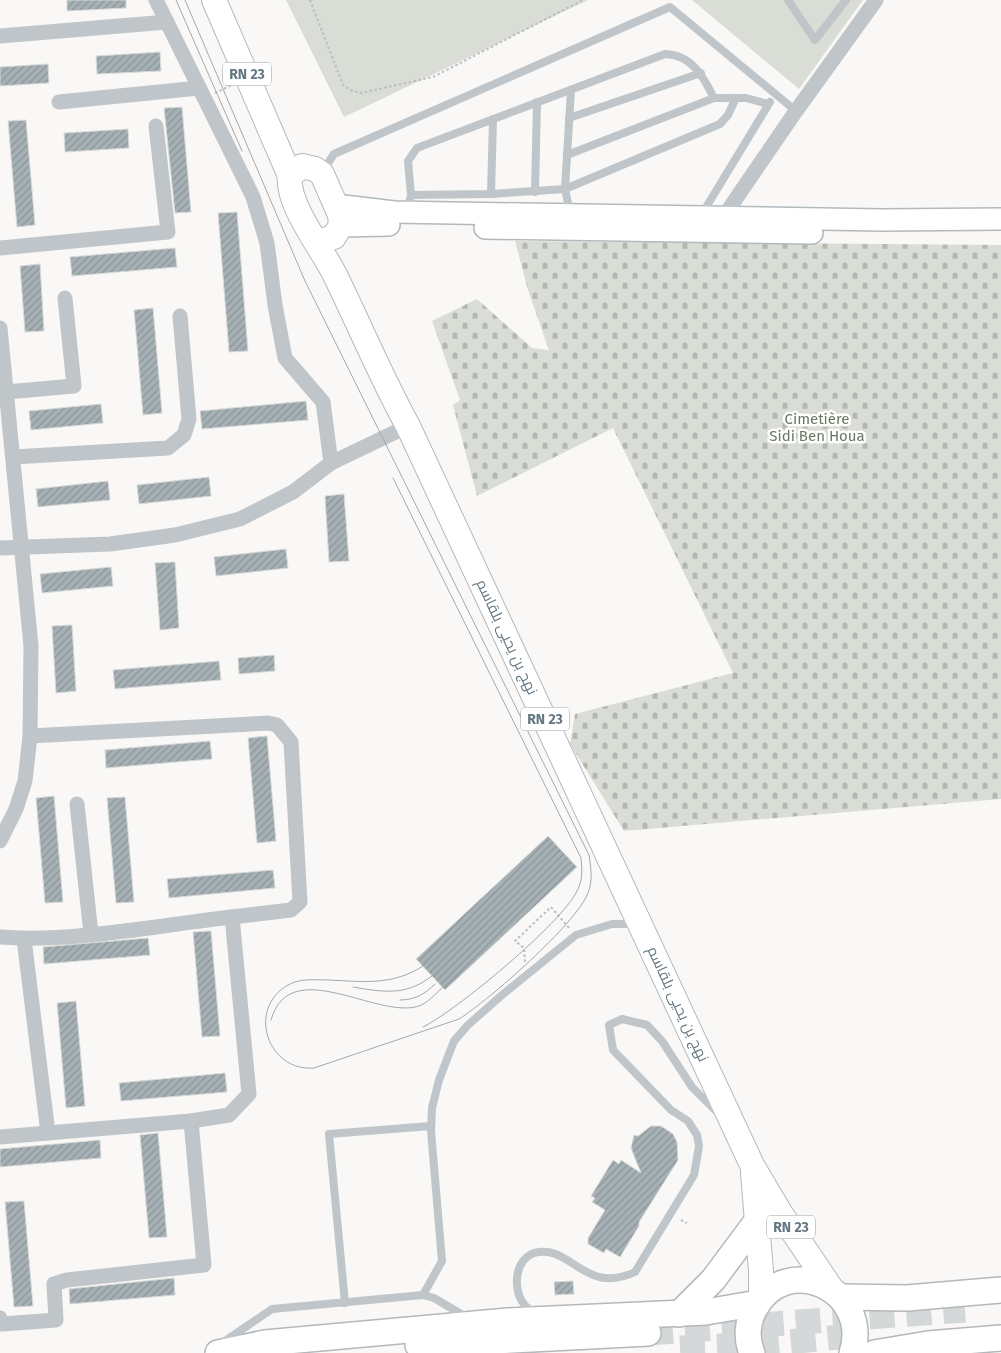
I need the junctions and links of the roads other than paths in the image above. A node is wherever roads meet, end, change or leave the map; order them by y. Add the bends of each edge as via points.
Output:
1 (156, 0) edge
2 (214, 0) edge
3 (788, 0) edge
4 (846, 0) edge
5 (876, 0) edge
6 (167, 22) junction
7 (0, 36) edge
8 (701, 73) junction
9 (199, 88) junction
10 (570, 90) junction
11 (775, 94) junction
12 (714, 98) junction
13 (736, 98) junction
14 (59, 102) dead end
15 (538, 102) junction
16 (768, 104) junction
17 (796, 111) junction
18 (569, 118) junction
19 (493, 119) junction
20 (156, 126) dead end
21 (567, 155) junction
22 (307, 172) junction
23 (565, 189) junction
24 (535, 192) junction
25 (490, 194) junction
26 (408, 204) junction
27 (575, 215) junction
28 (1001, 219) edge
29 (699, 224) junction
30 (722, 224) junction
31 (331, 227) junction
32 (1001, 234) edge
33 (0, 248) edge
34 (65, 298) dead end
35 (180, 316) dead end
36 (0, 328) edge
37 (6, 392) junction
38 (408, 426) junction
39 (13, 457) junction
40 (331, 463) junction
41 (22, 547) junction
42 (0, 548) edge
43 (30, 736) junction
44 (77, 804) dead end
45 (0, 841) edge
46 (232, 917) junction
47 (641, 925) junction
48 (91, 934) junction
49 (0, 937) edge
50 (24, 939) junction
51 (191, 1121) junction
52 (431, 1126) junction
53 (738, 1132) junction
54 (48, 1133) junction
55 (0, 1137) edge
56 (752, 1165) junction
57 (757, 1221) junction
58 (1001, 1290) edge
59 (836, 1293) junction
60 (423, 1295) junction
61 (759, 1300) junction
62 (344, 1302) junction
63 (1001, 1306) edge
64 (679, 1314) junction
65 (0, 1318) edge
66 (559, 1320) junction
67 (1001, 1323) edge
68 (478, 1324) junction
69 (979, 1328) edge
70 (208, 1353) edge
71 (218, 1353) edge
72 (272, 1353) edge
73 (559, 1353) edge
74 (752, 1353) edge
75 (852, 1353) edge
76 (874, 1353) edge
77 (932, 1353) edge

1 - 6 street
2 - 22 main road, RN 23 via 279,149
3 - 4 lane via 816,40
5 - 17 street
6 - 7 street
6 - 9 street
8 - 10 lane via 685,58 665,54
8 - 12 lane
8 - 18 lane
9 - 14 street
9 - 40 street via 253,197 267,243 285,358 323,402
10 - 15 lane
10 - 18 lane
11 - 16 lane
11 - 17 lane
11 - 22 lane via 670,7 334,154
12 - 13 lane
12 - 21 lane
13 - 16 lane
13 - 23 lane via 720,124
15 - 19 lane
15 - 24 lane
16 - 29 lane
17 - 30 street
18 - 21 lane
19 - 25 lane
19 - 26 lane via 416,148 408,162
20 - 33 street via 168,232
21 - 23 lane
22 - 31 main road
22 - 31 main road via 290,188 309,234
23 - 24 lane
23 - 27 lane via 568,208
24 - 25 lane
25 - 26 lane
26 - 27 main road
26 - 31 main road
27 - 29 main road
28 - 30 main road
29 - 30 main road
29 - 31 main road via 561,231 363,224
30 - 32 main road
31 - 38 main road, نهج بن يحيى بلقاسم / RN 23 via 334,274 384,383
34 - 37 street via 74,386
35 - 39 street via 188,419 184,435 168,448
36 - 37 street
37 - 39 street
38 - 40 street via 360,452
38 - 47 main road, نهج بن يحيى بلقاسم / RN 23
39 - 41 street
40 - 41 street via 293,492 240,519 175,535 110,544
41 - 42 street
41 - 43 street via 31,646
43 - 45 street via 25,781
43 - 46 street via 268,722 277,725 291,742 300,902 291,910
44 - 48 street
46 - 48 street
46 - 51 street via 249,1094 229,1115
47 - 52 lane via 612,924 576,935 468,1025 454,1041 439,1080
47 - 53 main road, نهج بن يحيى بلقاسم / RN 23
48 - 50 street
49 - 50 street
50 - 54 street
51 - 54 street
51 - 65 street via 204,1265 67,1280 54,1284 56,1320 2,1324
52 - 60 lane via 443,1254 441,1267
52 - 62 lane via 329,1134
53 - 56 main road, نهج بن يحيى بلقاسم / RN 23
53 - 66 lane via 692,1087 662,1041 647,1025 622,1019 609,1025 613,1050 671,1110 688,1122 697,1135 698,1159 694,1175 635,1272 610,1280 593,1277 557,1254 534,1254 522,1262 517,1292 521,1301 531,1310
54 - 55 street
56 - 57 main road, نهج بن يحيى بلقاسم / RN 23
56 - 59 main road, نهج بن يحيى بلقاسم / RN 23
57 - 61 main road, نهج بن يحيى بلقاسم / RN 23
57 - 64 highway via 713,1280
58 - 59 highway via 907,1298
59 - 61 highway via 818,1282 792,1281 780,1285
59 - 75 highway via 851,1311 856,1326
60 - 62 lane
60 - 68 lane
61 - 64 highway
61 - 74 highway via 749,1324
62 - 70 lane via 272,1309
63 - 69 highway
64 - 66 highway
66 - 68 highway
67 - 69 highway
68 - 71 highway via 265,1343
69 - 76 highway via 928,1344
69 - 77 highway
72 - 73 highway via 650,1341

